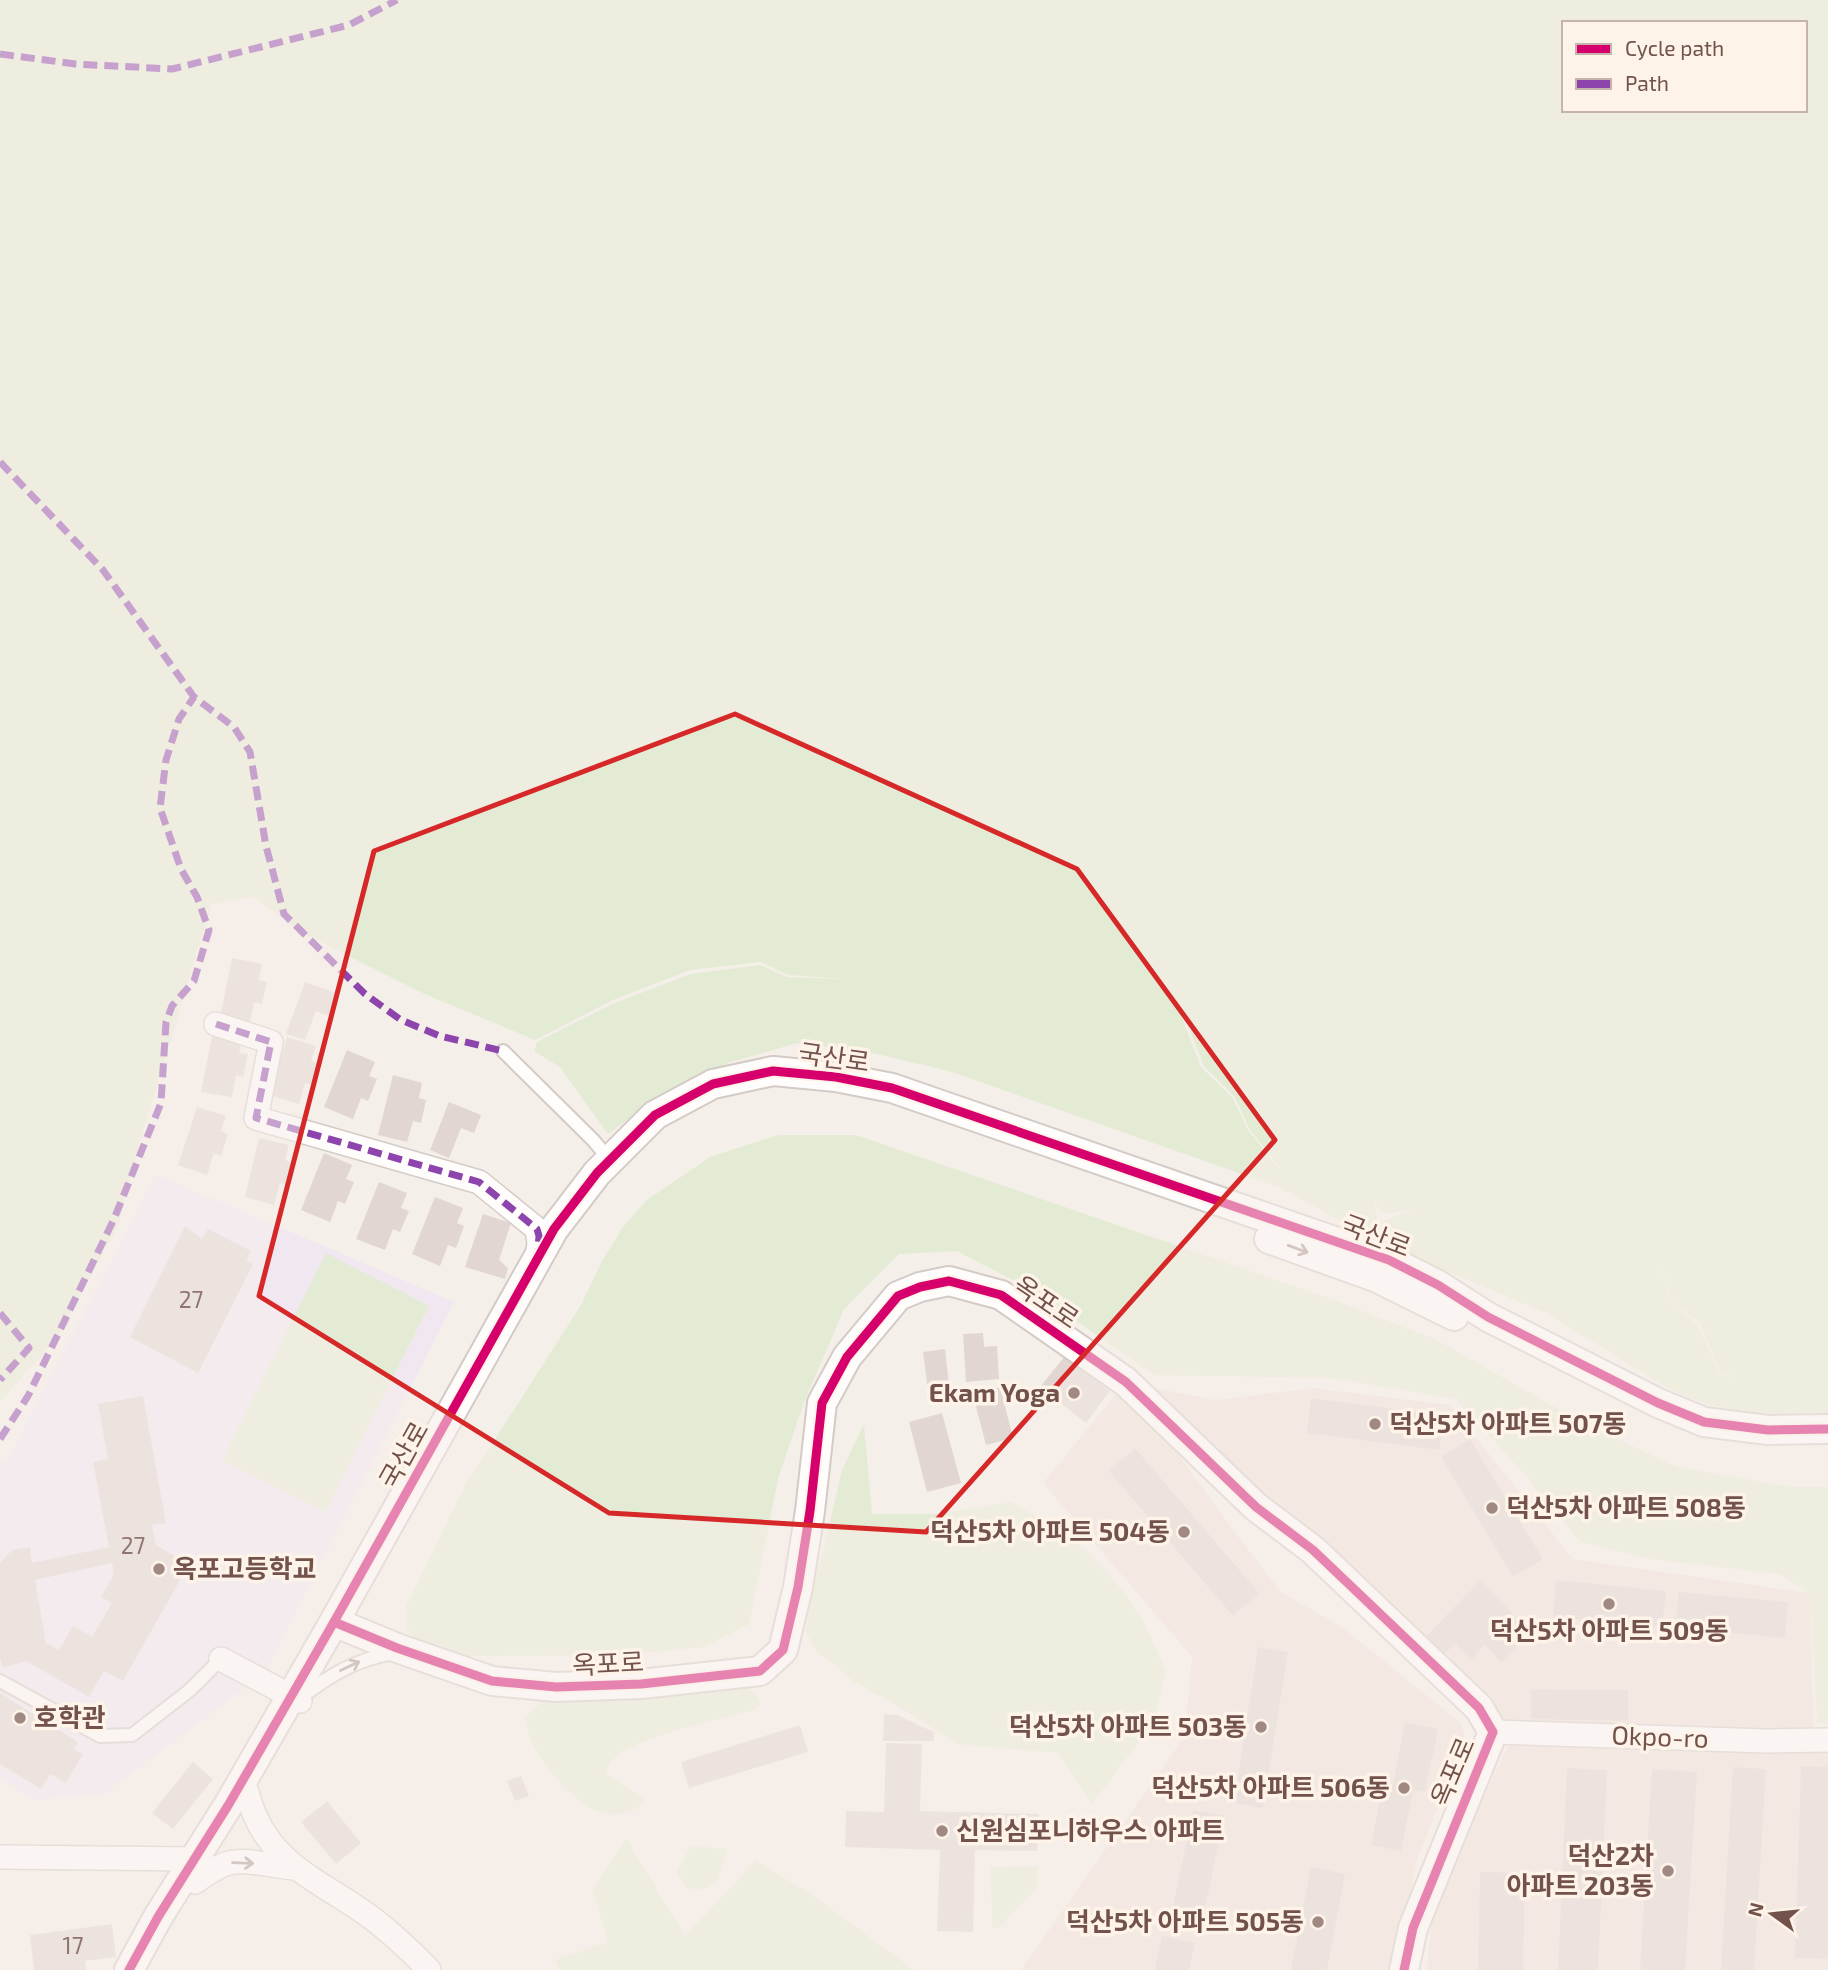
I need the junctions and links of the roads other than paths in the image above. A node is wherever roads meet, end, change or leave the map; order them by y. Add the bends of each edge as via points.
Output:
1 (216, 1024) dead end
2 (503, 1051) dead end
3 (611, 1160) junction
4 (563, 1218) junction
5 (537, 1228) junction
6 (536, 1263) junction
7 (1828, 1429) edge
8 (1828, 1443) edge
9 (338, 1624) junction
10 (404, 1650) junction
11 (221, 1659) joint
12 (0, 1681) edge
13 (298, 1698) junction
14 (1493, 1732) junction
15 (1828, 1740) edge
16 (247, 1792) junction
17 (0, 1857) edge
18 (295, 1868) junction
19 (0, 1870) edge
20 (192, 1871) junction
21 (129, 1970) edge
22 (143, 1970) edge
23 (429, 1970) edge
24 (1404, 1970) edge

1 - 5 street via 271,1042 257,1118 479,1182
2 - 3 lane
3 - 4 street, 국산로
3 - 7 street, 국산로 via 655,1115 713,1084 773,1071 892,1088 1389,1260 1488,1317 1704,1422 1768,1430
4 - 5 street
4 - 6 street, 국산로
5 - 6 street
6 - 9 street, 국산로
9 -> 8 street, 국산로 via 564,1241 606,1182 667,1126 716,1102 770,1090 887,1102 1375,1277 1653,1422 1692,1437 1754,1444
9 - 10 street, 옥포로
9 - 13 street, 국산로
13 -> 10 lane via 365,1658
10 - 14 street, 옥포로 via 492,1681 555,1687 641,1684 760,1671 783,1650 798,1587 822,1403 847,1357 898,1296 948,1281 1001,1295 1126,1382 1256,1507 1313,1550 1479,1708
11 - 12 lane via 190,1690 131,1735 100,1736
11 - 13 street
13 - 16 street, 국산로
13 - 20 street, 국산로
14 - 15 street, Okpo-ro
14 - 24 street, 옥포로 via 1413,1928
16 - 18 street via 262,1833
16 - 20 street, 국산로
17 - 20 street
20 -> 18 street via 245,1861
18 - 23 street via 401,1940
19 - 20 street
20 - 21 street, 국산로
20 - 22 street, 국산로

